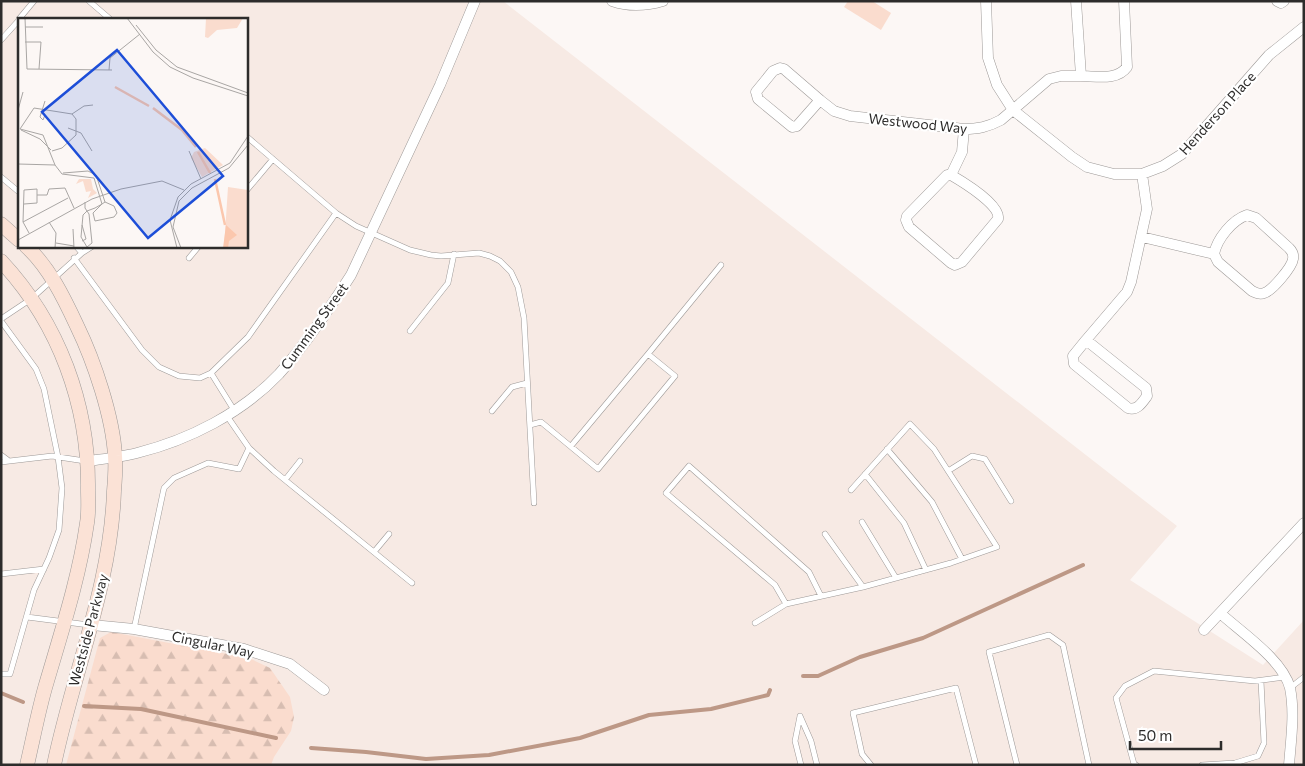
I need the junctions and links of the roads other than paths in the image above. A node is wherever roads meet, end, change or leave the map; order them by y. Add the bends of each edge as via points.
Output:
1 (34, 1) edge
2 (89, 1) edge
3 (474, 1) edge
4 (612, 1) edge
5 (663, 1) edge
6 (986, 1) edge
7 (1076, 1) edge
8 (1124, 1) edge
9 (1277, 1) edge
10 (1284, 1) edge
11 (20, 18) edge
12 (109, 18) edge
13 (18, 20) edge
14 (1304, 27) edge
15 (1, 40) edge
16 (1081, 76) junction
17 (820, 100) junction
18 (1013, 110) junction
19 (964, 129) junction
20 (248, 138) edge
21 (273, 159) junction
22 (1142, 174) junction
23 (951, 175) junction
24 (1, 177) edge
25 (248, 189) edge
26 (18, 191) edge
27 (336, 213) junction
28 (1, 224) edge
29 (372, 232) junction
30 (1142, 238) junction
31 (18, 239) edge
32 (28, 248) edge
33 (78, 248) edge
34 (90, 248) edge
35 (198, 248) edge
36 (82, 253) junction
37 (454, 254) junction
38 (1214, 254) junction
39 (74, 258) junction
40 (189, 258) dead end
41 (1, 261) edge
42 (721, 265) dead end
43 (52, 279) junction
44 (32, 299) junction
45 (1, 320) edge
46 (410, 331) dead end
47 (1086, 340) junction
48 (648, 354) junction
49 (211, 373) junction
50 (527, 383) junction
51 (492, 411) dead end
52 (230, 413) junction
53 (530, 425) junction
54 (571, 446) junction
55 (250, 448) junction
56 (887, 450) junction
57 (1, 455) edge
58 (115, 457) junction
59 (58, 458) junction
60 (9, 461) junction
61 (88, 461) junction
62 (300, 461) dead end
63 (1, 462) edge
64 (948, 471) junction
65 (865, 474) junction
66 (284, 480) junction
67 (851, 490) dead end
68 (1010, 500) dead end
69 (534, 503) dead end
70 (862, 522) dead end
71 (1304, 523) edge
72 (389, 534) dead end
73 (825, 534) dead end
74 (374, 552) junction
75 (962, 559) junction
76 (44, 569) junction
77 (926, 570) junction
78 (1, 574) edge
79 (896, 578) junction
80 (412, 583) dead end
81 (863, 587) junction
82 (821, 596) junction
83 (786, 604) junction
84 (1220, 613) junction
85 (28, 618) junction
86 (65, 622) junction
87 (755, 623) dead end
88 (92, 625) junction
89 (134, 628) junction
90 (1204, 630) dead end
91 (1, 674) edge
92 (1285, 677) junction
93 (1304, 678) edge
94 (1260, 681) junction
95 (1290, 688) junction
96 (324, 690) dead end
97 (27, 765) edge
98 (54, 765) edge
99 (801, 765) edge
100 (817, 765) edge
101 (871, 765) edge
102 (976, 765) edge
103 (1018, 765) edge
104 (1089, 765) edge
105 (1136, 765) edge
106 (1202, 765) edge
107 (1289, 765) edge

1 - 11 lane
2 - 12 lane
3 - 29 street, Cumming Street via 440,86
4 - 5 street via 623,5 651,5
6 - 18 street, Henderson Place via 988,58 997,85
7 - 16 street
8 - 16 street, Westwood Way via 1127,66 1116,76
9 - 10 street
13 - 15 lane
14 - 22 street, Henderson Place via 1269,55 1182,154
16 - 18 street, Westwood Way via 1049,80
17 - 17 street, Westwood Way via 800,124 792,127 758,100 756,92 773,71 780,68
17 - 19 street, Westwood Way via 834,111 850,116
18 - 19 street, Westwood Way via 992,126
18 - 22 street, Henderson Place via 1087,166 1114,174
19 - 23 street via 962,152
20 - 21 lane
21 - 25 lane
21 - 27 lane
22 - 30 street via 1147,209
23 - 23 street via 974,190 999,215 962,262 956,264 909,227 906,220 943,177
24 - 26 lane
27 - 29 lane
27 - 49 lane via 248,337
28 - 31 main road
29 - 37 lane via 421,253
29 - 52 street, Cumming Street via 351,275 302,345 259,392
30 - 38 street
30 - 47 street via 1126,292
32 - 43 main road, Westside Parkway
33 - 36 lane
34 - 36 lane
35 - 40 lane
36 - 39 lane
37 - 46 lane via 448,284
37 - 50 lane via 490,256 512,272 524,318
38 - 38 street via 1216,244 1239,218 1247,215 1256,218 1289,248 1294,258 1271,290 1259,294 1252,292 1218,262
39 - 43 lane
39 - 49 lane via 142,350 159,367 179,376 200,378
41 - 44 main road, Westside Parkway
42 - 48 lane
43 - 44 lane
43 - 58 main road, Westside Parkway via 86,344 101,389
44 - 45 lane
44 - 61 main road, Westside Parkway via 56,341 71,377
45 - 59 lane via 36,369 44,389
47 - 47 street via 1146,388 1147,396 1137,408 1128,408 1074,364 1073,356
48 - 54 lane
48 - 54 lane via 675,376 598,469
49 - 52 lane
50 - 51 lane via 512,387
50 - 53 lane
52 - 55 lane
52 - 58 street, Cumming Street via 172,442
53 - 54 lane via 541,422
53 - 69 lane
55 - 66 lane
55 - 89 lane via 239,469 208,463 174,478 164,488
56 - 64 lane via 910,424 934,449
56 - 65 lane
56 - 75 lane via 932,502
57 - 60 lane
58 - 61 street, Cumming Street
58 - 88 main road, Westside Parkway via 111,534
59 - 60 lane
59 - 61 lane
59 - 76 lane via 62,488 58,530
60 - 63 lane
61 - 86 main road, Westside Parkway via 88,520 79,574
62 - 66 lane
64 - 68 lane via 972,456 984,459
64 - 75 lane via 997,547
65 - 67 lane
65 - 77 lane via 904,523
66 - 74 lane
70 - 79 lane
71 - 84 street
72 - 74 lane
73 - 81 lane
74 - 80 lane
75 - 77 lane
76 - 78 lane
76 - 85 lane via 34,590
77 - 79 lane
79 - 81 lane
81 - 82 lane
82 - 83 lane
82 - 83 lane via 809,572 689,466 666,493 775,585
83 - 87 lane
84 - 90 street
84 - 92 street via 1274,660
85 - 86 lane
85 - 91 lane via 10,674
86 - 88 lane
86 - 97 main road, Westside Parkway
88 - 89 street, Cingular Way
88 - 98 main road, Westside Parkway
89 - 96 street, Cingular Way via 244,649 290,664
92 - 94 lane
92 - 95 street
93 - 95 lane
94 - 105 lane via 1154,671 1125,686 1116,698
94 - 106 lane via 1264,743 1258,756 1235,763
95 - 107 street via 1293,719
99 - 100 lane via 795,741 800,716
101 - 102 lane via 862,754 853,713 956,688
103 - 104 lane via 989,652 1049,635 1062,644

